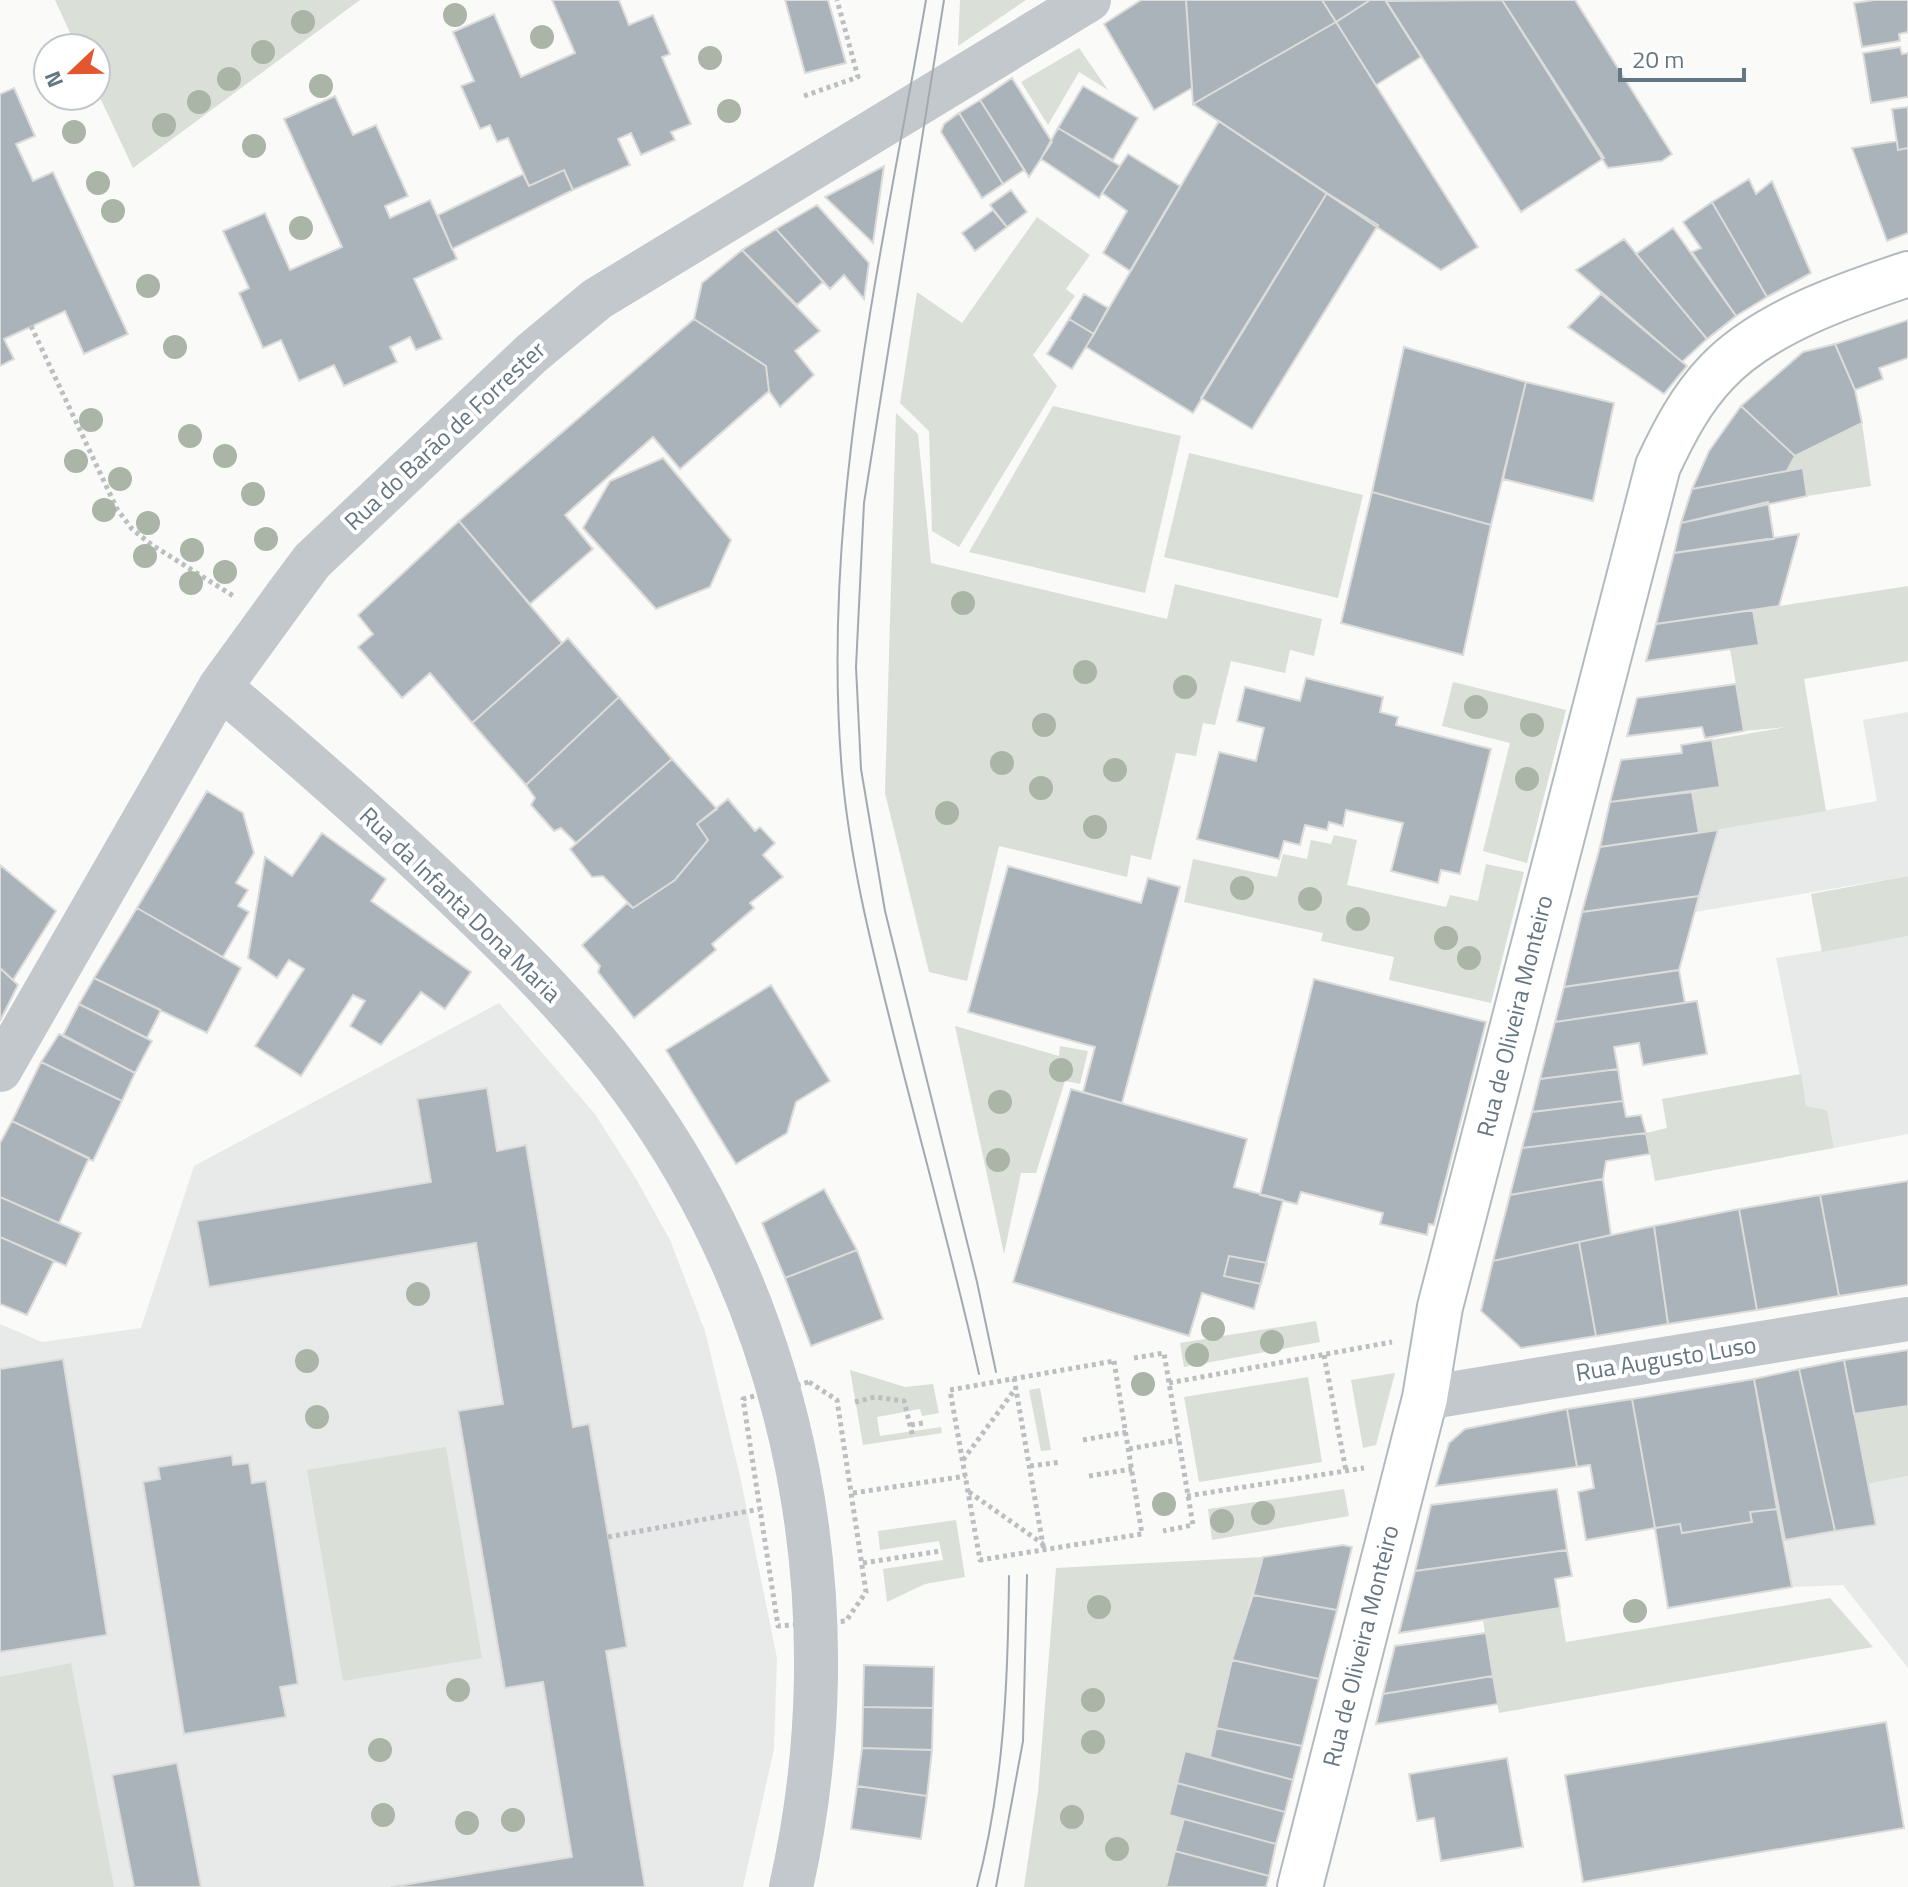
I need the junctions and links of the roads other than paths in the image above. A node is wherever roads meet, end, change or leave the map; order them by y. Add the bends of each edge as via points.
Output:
1 (1089, 0) edge
2 (1908, 274) edge
3 (220, 687) junction
4 (0, 1070) edge
5 (1908, 1319) edge
6 (1425, 1398) junction
7 (791, 1887) edge
8 (1300, 1887) edge

1 - 3 street, Rua do Barão de Forrester via 597,299 532,353 312,561
2 - 6 street, Rua de Oliveira Monteiro via 1805,314 1744,349 1694,400 1658,466 1440,1307
3 - 4 street, Rua do Barão de Forrester
3 - 7 street, Rua da Infanta Dona Maria via 386,831 529,966 633,1089 690,1179 737,1270 780,1389 803,1500 818,1622 810,1768
5 - 6 street, Rua Augusto Luso
6 - 8 street, Rua de Oliveira Monteiro

